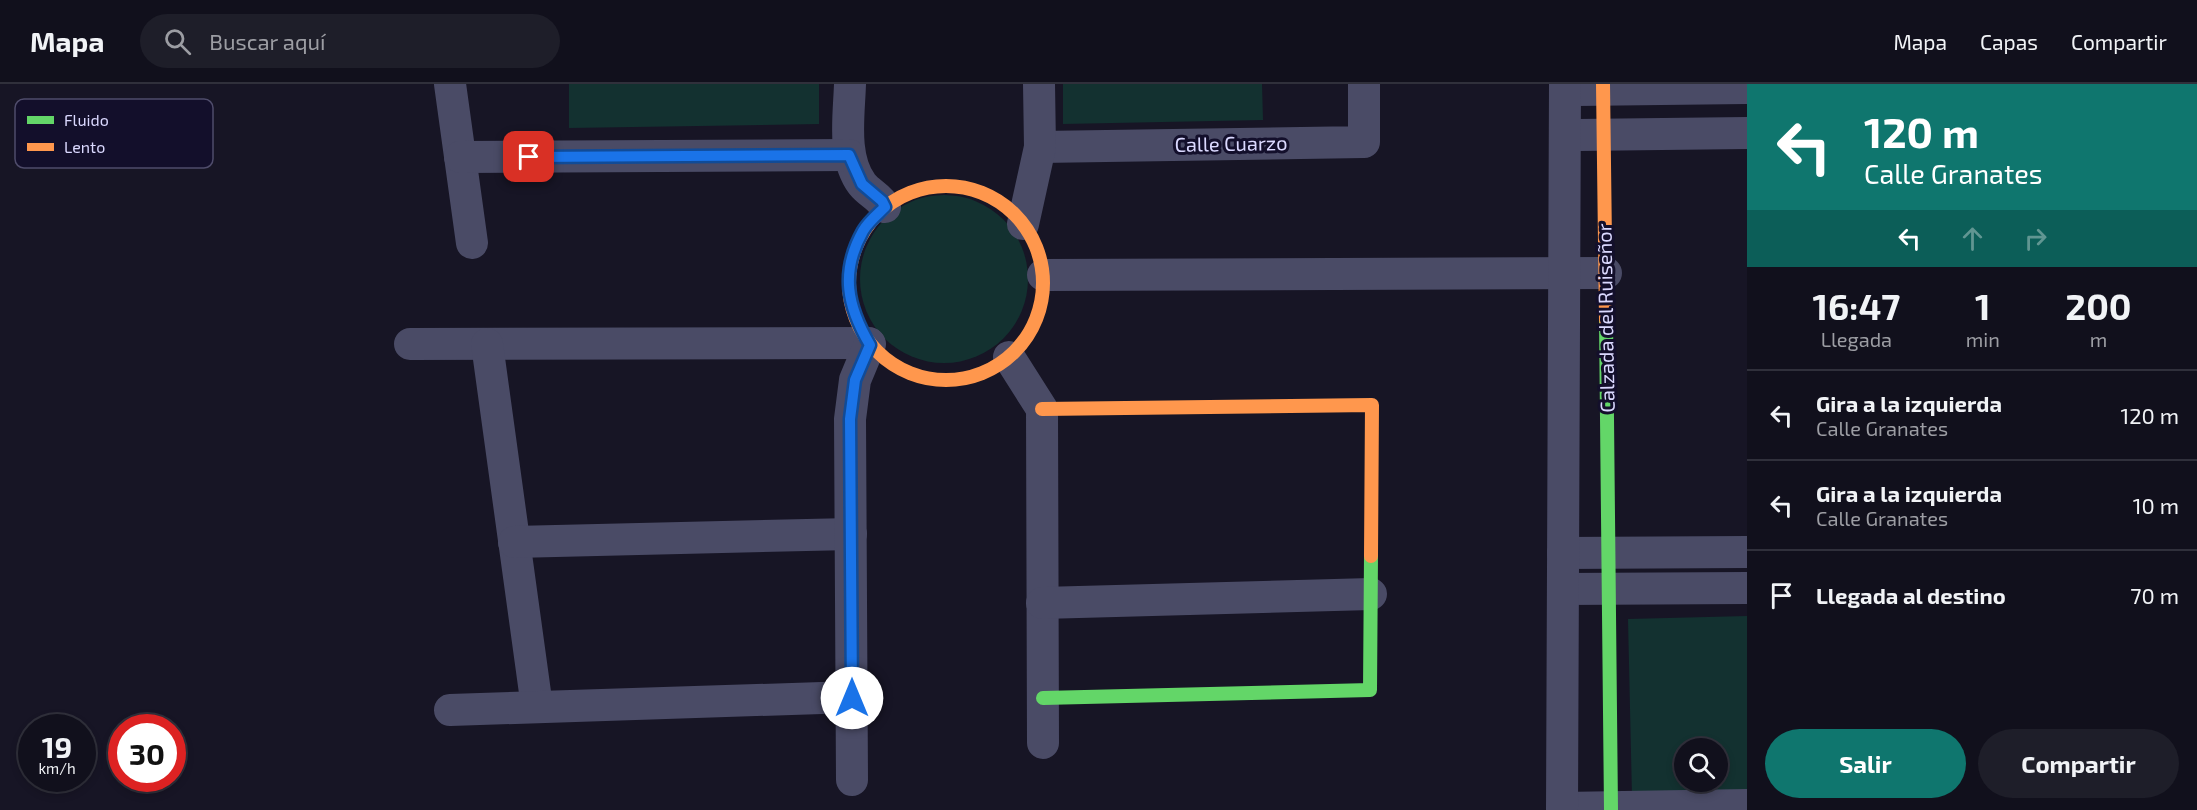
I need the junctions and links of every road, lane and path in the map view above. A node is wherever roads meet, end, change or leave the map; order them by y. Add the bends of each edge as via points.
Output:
1 (450, 84) edge
2 (849, 84) edge
3 (1039, 84) edge
4 (1364, 84) edge
5 (1565, 87) edge
6 (1603, 87) edge
7 (1747, 88) edge
8 (1747, 134) edge
9 (1566, 135) junction
10 (1604, 135) junction
11 (1040, 147) junction
12 (849, 155) junction
13 (460, 157) junction
14 (885, 207) junction
15 (1023, 224) junction
16 (472, 243) dead end
17 (1606, 273) junction
18 (1565, 274) junction
19 (1043, 275) junction
20 (410, 344) dead end
21 (487, 344) junction
22 (870, 344) junction
23 (1008, 357) junction
24 (1042, 409) junction
25 (851, 534) junction
26 (514, 542) junction
27 (1747, 552) edge
28 (1563, 553) junction
29 (1608, 553) junction
30 (1747, 588) edge
31 (1563, 589) junction
32 (1609, 589) junction
33 (1371, 594) junction
34 (1042, 603) junction
35 (852, 698) junction
36 (1043, 698) junction
37 (537, 707) junction
38 (450, 710) dead end
39 (1043, 743) dead end
40 (852, 780) dead end
41 (1747, 805) edge
42 (1562, 809) edge
43 (1611, 809) edge

1 - 13 street
2 - 12 street
3 - 11 street
4 - 11 street, Calle Cuarzo via 1364,142
5 - 6 street
5 - 9 street, Calzada del Ruiseñor
6 - 7 street
6 - 10 street, Calzada del Ruiseñor
8 - 10 street
9 - 10 street
9 - 18 street, Calzada del Ruiseñor
10 - 17 street, Calzada del Ruiseñor
11 - 15 street
12 - 13 street
12 - 14 street via 862,184
13 - 16 street
14 - 15 street via 912,192 942,186 972,190 1000,202
14 - 22 street via 864,230 850,268 848,288 855,318
15 - 19 street via 1037,248
17 - 18 street
17 - 29 street, Calzada del Ruiseñor
18 - 19 street
18 - 28 street, Calzada del Ruiseñor
19 - 23 street via 1041,306 1029,334
20 - 21 street
21 - 22 street
21 - 26 street
22 - 23 street via 893,365 922,377 952,380 982,373
22 - 25 street via 855,380 850,419
23 - 24 street
24 - 33 street via 1372,405
24 - 34 street
25 - 26 street
25 - 35 street
26 - 37 street
27 - 29 street
28 - 29 street
28 - 31 street, Calzada del Ruiseñor
29 - 32 street, Calzada del Ruiseñor
30 - 32 street
31 - 32 street
31 - 42 street, Calzada del Ruiseñor
32 - 43 street, Calzada del Ruiseñor
33 - 34 street
33 - 36 street via 1370,690
34 - 36 street
35 - 37 street
35 - 40 street
36 - 39 street
37 - 38 street
41 - 43 street
42 - 43 street

